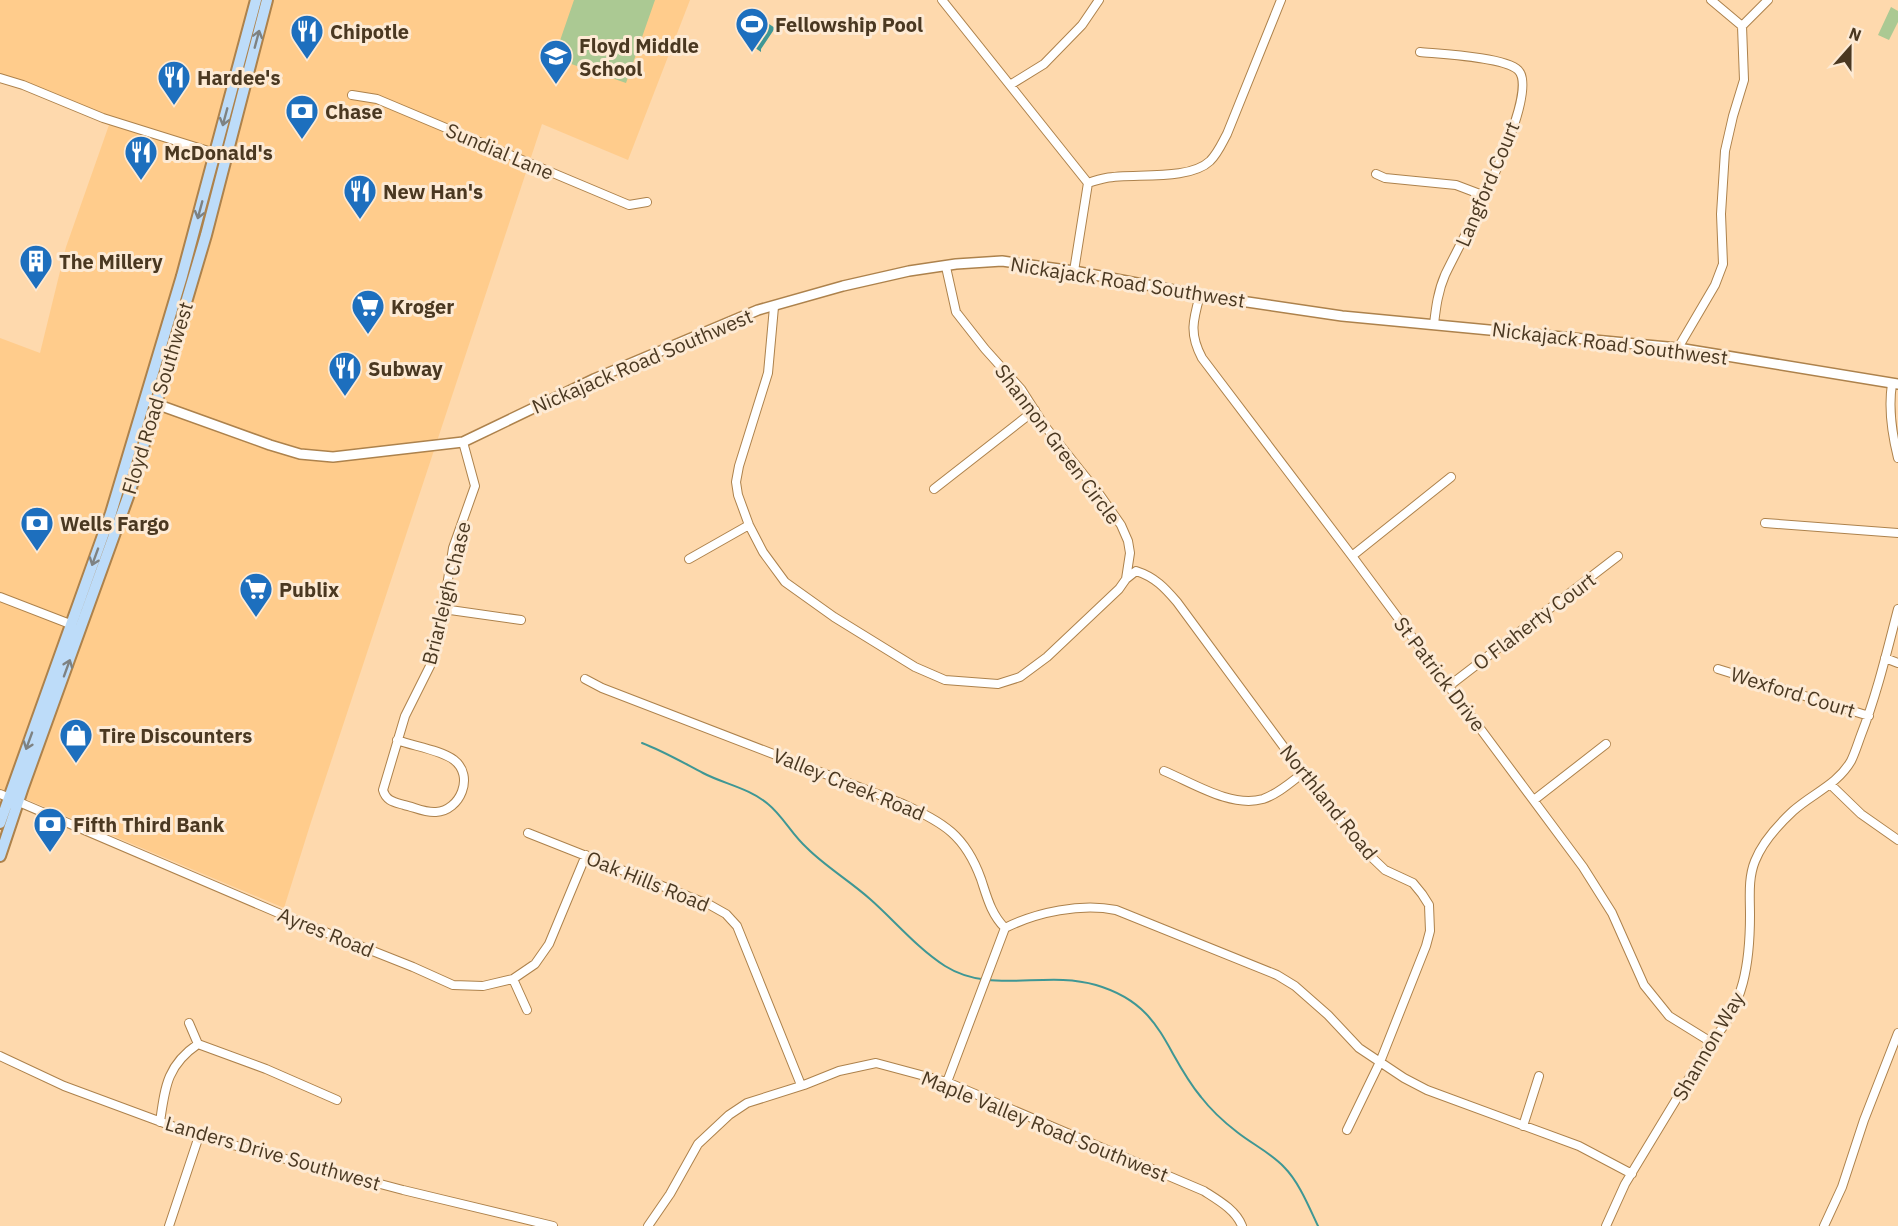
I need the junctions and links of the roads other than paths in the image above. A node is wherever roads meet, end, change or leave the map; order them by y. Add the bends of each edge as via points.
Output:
1 (256, 0) edge
2 (267, 0) edge
3 (942, 0) edge
4 (1099, 0) edge
5 (1281, 0) edge
6 (1711, 0) edge
7 (1768, 0) edge
8 (1742, 26) junction
9 (1420, 52) dead end
10 (0, 78) edge
11 (1010, 85) junction
12 (352, 95) dead end
13 (221, 155) junction
14 (1376, 174) dead end
15 (1088, 183) junction
16 (1485, 196) junction
17 (647, 202) dead end
18 (946, 267) junction
19 (1074, 271) junction
20 (1200, 295) junction
21 (774, 307) junction
22 (1434, 324) junction
23 (1678, 348) junction
24 (1895, 384) edge
25 (150, 402) junction
26 (1035, 410) junction
27 (463, 442) junction
28 (1898, 458) edge
29 (1451, 477) dead end
30 (934, 489) dead end
31 (1765, 523) dead end
32 (749, 525) junction
33 (1898, 533) edge
34 (1352, 556) junction
35 (1618, 556) dead end
36 (689, 559) dead end
37 (1126, 579) junction
38 (0, 597) edge
39 (443, 609) junction
40 (1898, 609) edge
41 (521, 621) dead end
42 (70, 624) junction
43 (1885, 658) junction
44 (1898, 663) edge
45 (1718, 669) dead end
46 (585, 680) dead end
47 (1449, 686) junction
48 (1869, 716) junction
49 (397, 740) junction
50 (1606, 744) dead end
51 (1164, 771) dead end
52 (1303, 773) junction
53 (1832, 785) junction
54 (9, 798) edge
55 (1534, 800) junction
56 (0, 824) edge
57 (528, 833) dead end
58 (1898, 840) edge
59 (586, 855) junction
60 (0, 856) edge
61 (1005, 928) junction
62 (513, 978) junction
63 (527, 1010) dead end
64 (189, 1023) dead end
65 (1898, 1033) edge
66 (1711, 1042) junction
67 (198, 1044) junction
68 (0, 1056) edge
69 (1380, 1062) junction
70 (1539, 1076) dead end
71 (947, 1083) junction
72 (801, 1085) junction
73 (337, 1100) dead end
74 (160, 1122) junction
75 (1523, 1126) junction
76 (1347, 1130) dead end
77 (199, 1136) junction
78 (1632, 1174) junction
79 (169, 1226) edge
80 (553, 1226) edge
81 (648, 1226) edge
82 (1242, 1226) edge
83 (1606, 1226) edge
84 (1824, 1226) edge

1 -> 13 main road, Floyd Road Southwest
13 -> 2 main road, Floyd Road Southwest
3 - 11 street
4 - 11 street via 1082,25 1044,64
5 - 15 street via 1227,134 1209,163 1196,170
6 - 8 street
7 - 8 street
8 - 23 street via 1744,80 1725,151 1723,264
9 - 16 street, Langford Court via 1500,62 1520,71 1523,81 1515,126
10 - 13 street via 103,118
11 - 15 street
12 - 17 street, Sundial Lane via 376,99 629,205
13 - 25 main road, Floyd Road Southwest
14 - 16 street via 1456,185
15 - 19 street
16 - 22 street, Langford Court via 1444,277
18 - 19 street, Nickajack Road Southwest via 1002,261
18 - 21 street, Nickajack Road Southwest via 843,286
18 - 26 street, Shannon Green Circle via 956,312
19 - 20 street, Nickajack Road Southwest
20 - 22 street, Nickajack Road Southwest via 1342,316
20 - 34 street, St Patrick Drive via 1193,330 1202,358
21 - 27 street, Nickajack Road Southwest via 638,359
21 - 32 street via 768,373 736,482
22 - 23 street, Nickajack Road Southwest
23 - 24 street, Nickajack Road Southwest
24 - 28 street via 1890,395 1891,425
25 - 27 street, Nickajack Road Southwest via 300,454 333,457
25 -> 42 main road, Floyd Road Southwest
54 -> 25 main road, Floyd Road Southwest via 130,491
26 - 30 street
26 - 37 street, Shannon Green Circle via 1121,525 1130,553
27 - 39 street, Briarleigh Chase via 475,486 453,548
29 - 34 street
31 - 33 street
32 - 36 street
32 - 37 street via 785,582 915,667 945,680 998,684 1020,677 1047,657
34 - 47 street, St Patrick Drive
35 - 47 street, O Flaherty Court
37 - 52 street, Northland Road via 1136,571 1162,585
38 - 42 street
39 - 41 street
39 - 49 street, Briarleigh Chase via 430,666
40 - 43 street, Shannon Way
42 -> 54 main road, Floyd Road Southwest
43 - 44 street
43 - 48 street, Shannon Way
45 - 48 street, Wexford Court
46 - 61 street, Valley Creek Road via 903,804 944,825 975,864 997,920
47 - 55 street, St Patrick Drive
48 - 53 street, Shannon Way via 1851,761
49 - 49 street, Briarleigh Chase via 383,790 385,796 390,801 437,812 458,801 464,776 456,761
50 - 55 street
51 - 52 street via 1234,800 1247,801 1280,790
52 - 69 street, Northland Road via 1363,849 1385,870 1413,883 1429,906 1426,946
53 - 58 street via 1861,814
53 - 66 street, Shannon Way via 1794,811 1761,848 1750,882 1750,947 1743,987
54 - 56 main road, Floyd Road Southwest
54 - 60 main road, Floyd Road Southwest
54 - 62 street, Ayres Road via 453,986 483,986
55 - 66 street, St Patrick Drive via 1612,913 1644,985 1669,1016
57 - 59 street, Oak Hills Road
59 - 62 street, Ayres Road via 549,944 535,964
59 - 72 street, Oak Hills Road via 726,914 745,943
61 - 69 street via 1083,907 1116,910 1277,975 1295,986 1359,1048
61 - 71 street
62 - 63 street
64 - 67 street
65 - 84 street
66 - 78 street, Shannon Way
67 - 73 street
67 - 74 street via 173,1067
68 - 74 street, Landers Drive Southwest via 64,1086
69 - 75 street via 1427,1090
69 - 76 street, Northland Road
70 - 75 street
71 - 72 street, Maple Valley Road Southwest via 876,1063
71 - 82 street, Maple Valley Road Southwest via 1204,1191 1224,1204
72 - 81 street, Maple Valley Road Southwest via 747,1103 721,1122 698,1144
74 - 77 street, Landers Drive Southwest
75 - 78 street via 1579,1146
77 - 79 street
77 - 80 street, Landers Drive Southwest
78 - 83 street, Shannon Way

